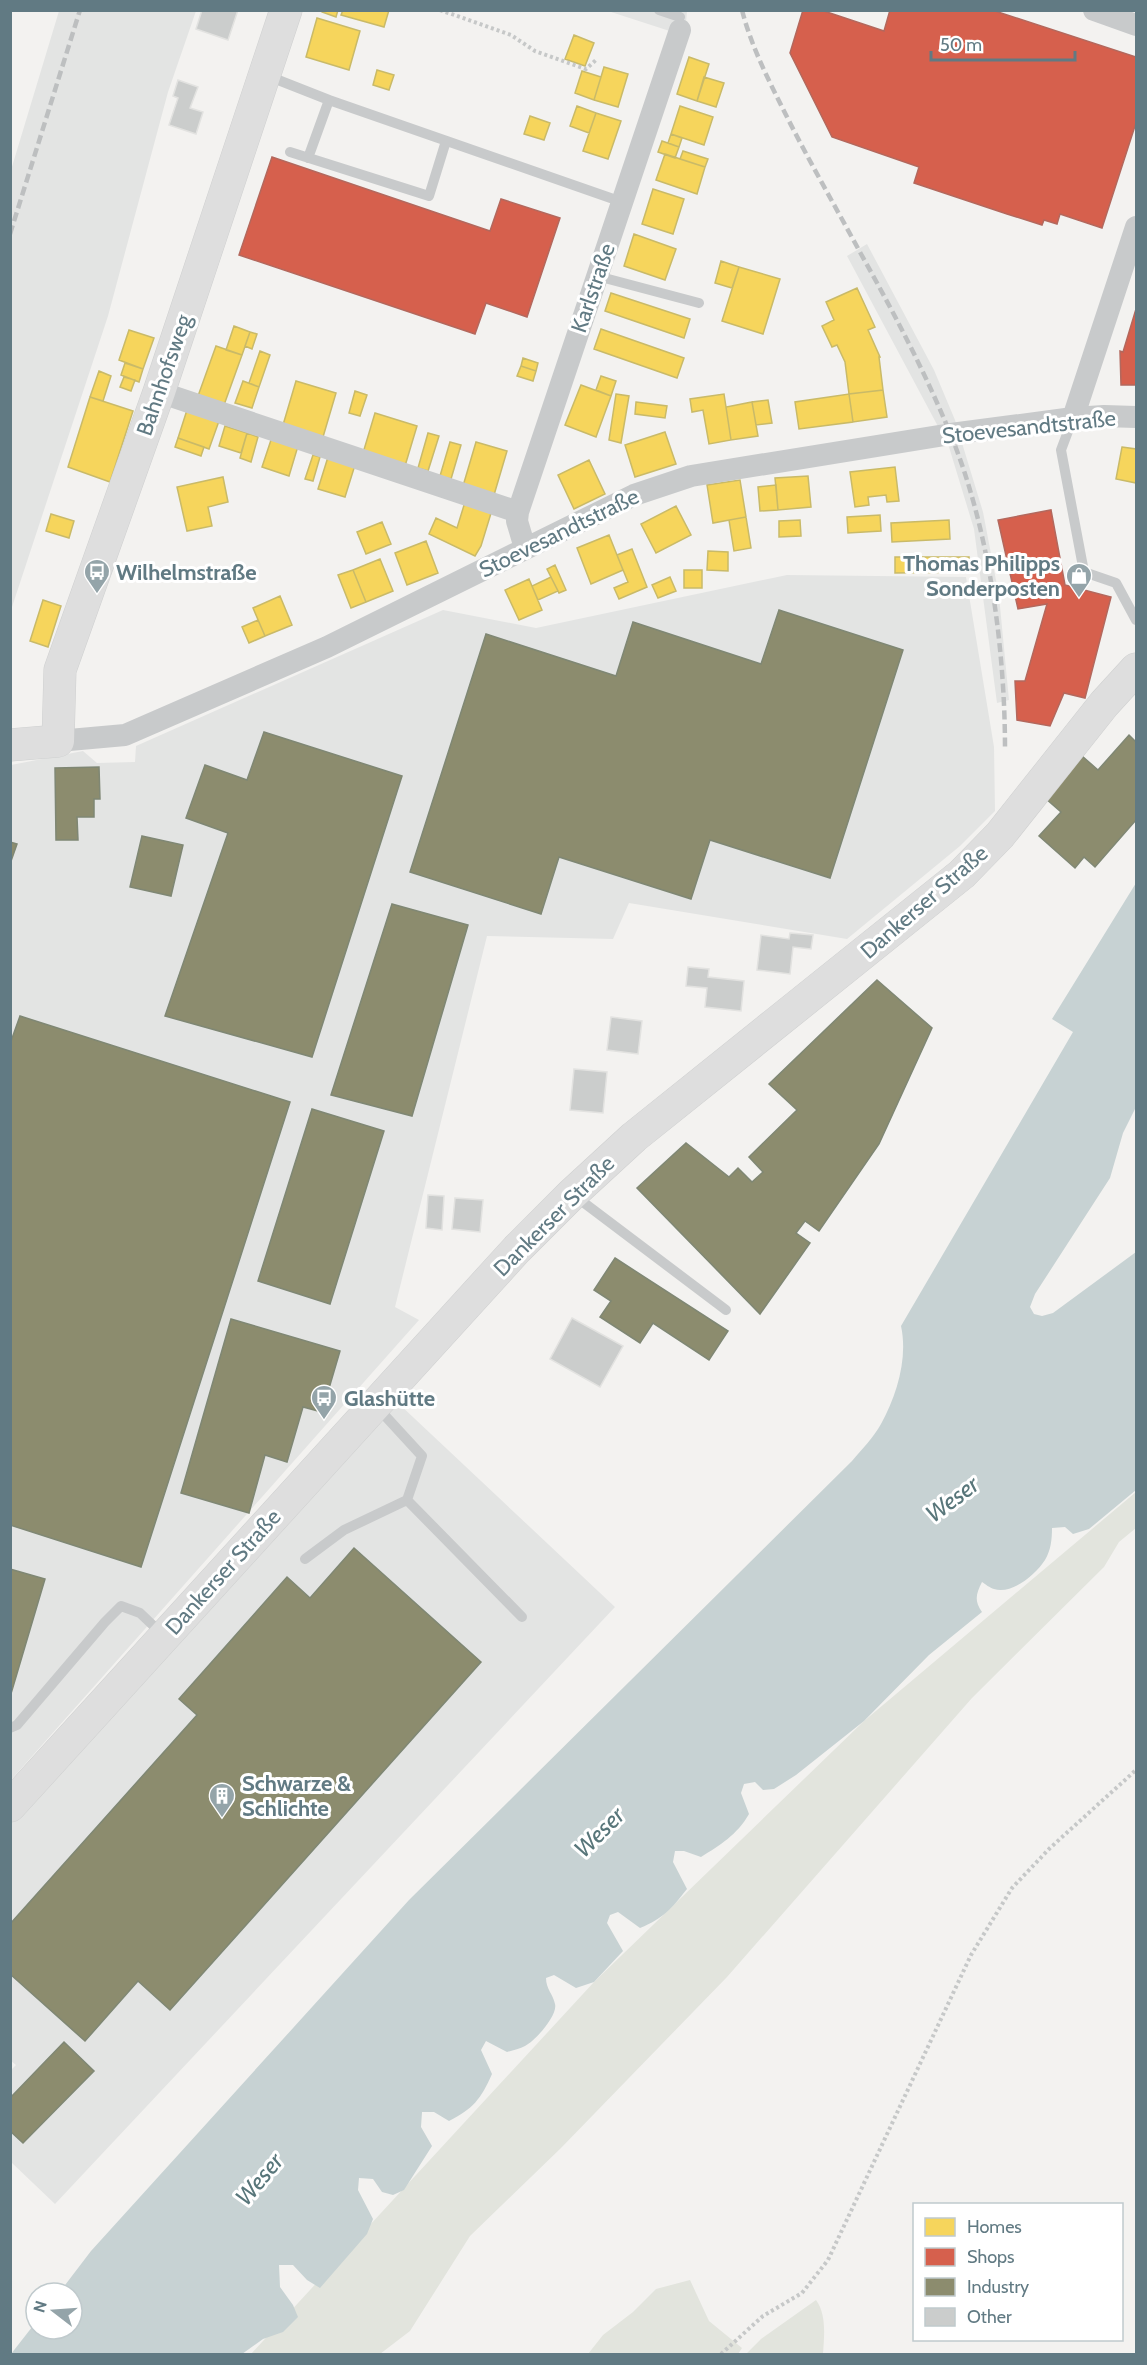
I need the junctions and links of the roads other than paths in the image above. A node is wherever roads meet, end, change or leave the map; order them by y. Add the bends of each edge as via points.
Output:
1 (286, 10) edge
2 (659, 10) edge
3 (1094, 10) edge
4 (680, 19) edge
5 (1137, 25) edge
6 (264, 75) junction
7 (328, 100) junction
8 (446, 141) junction
9 (290, 152) dead end
10 (308, 158) junction
11 (622, 202) junction
12 (1137, 227) edge
13 (597, 276) junction
14 (699, 303) dead end
15 (159, 392) junction
16 (1137, 417) edge
17 (1074, 418) junction
18 (518, 512) junction
19 (525, 548) junction
20 (1137, 620) edge
21 (1137, 669) edge
22 (58, 741) junction
23 (10, 745) edge
24 (572, 1194) junction
25 (726, 1310) dead end
26 (374, 1405) junction
27 (407, 1500) junction
28 (305, 1559) dead end
29 (522, 1617) dead end
30 (165, 1636) junction
31 (10, 1728) edge
32 (10, 1806) edge

1 - 6 main road, Bahnhofsweg
2 - 4 lane
3 - 5 street
4 - 11 street, Karlstraße
6 - 7 lane
6 - 15 main road, Bahnhofsweg
7 - 8 lane
7 - 10 lane
8 - 10 lane via 429,196
8 - 11 lane
9 - 10 lane
11 - 13 street, Karlstraße
12 - 17 street
13 - 14 lane
13 - 18 street, Karlstraße
15 - 18 street
15 - 22 main road, Bahnhofsweg via 60,670
16 - 17 street, Stoevesandtstraße
17 - 19 street, Stoevesandtstraße via 691,476 634,495
17 - 20 lane via 1060,450 1084,572 1116,583
18 - 19 street, Karlstraße
19 - 22 street, Stoevesandtstraße via 327,647 125,735
21 - 24 main road, Dankerser Straße via 1104,704 1000,835 962,874 634,1137
22 - 23 main road, Stoevesandtstraße
24 - 25 lane
24 - 26 main road, Dankerser Straße
26 - 27 lane via 422,1456
26 - 30 main road, Dankerser Straße
27 - 28 lane via 344,1530
27 - 29 lane
30 - 31 lane via 140,1613 121,1606 17,1725
30 - 32 main road, Dankerser Straße

